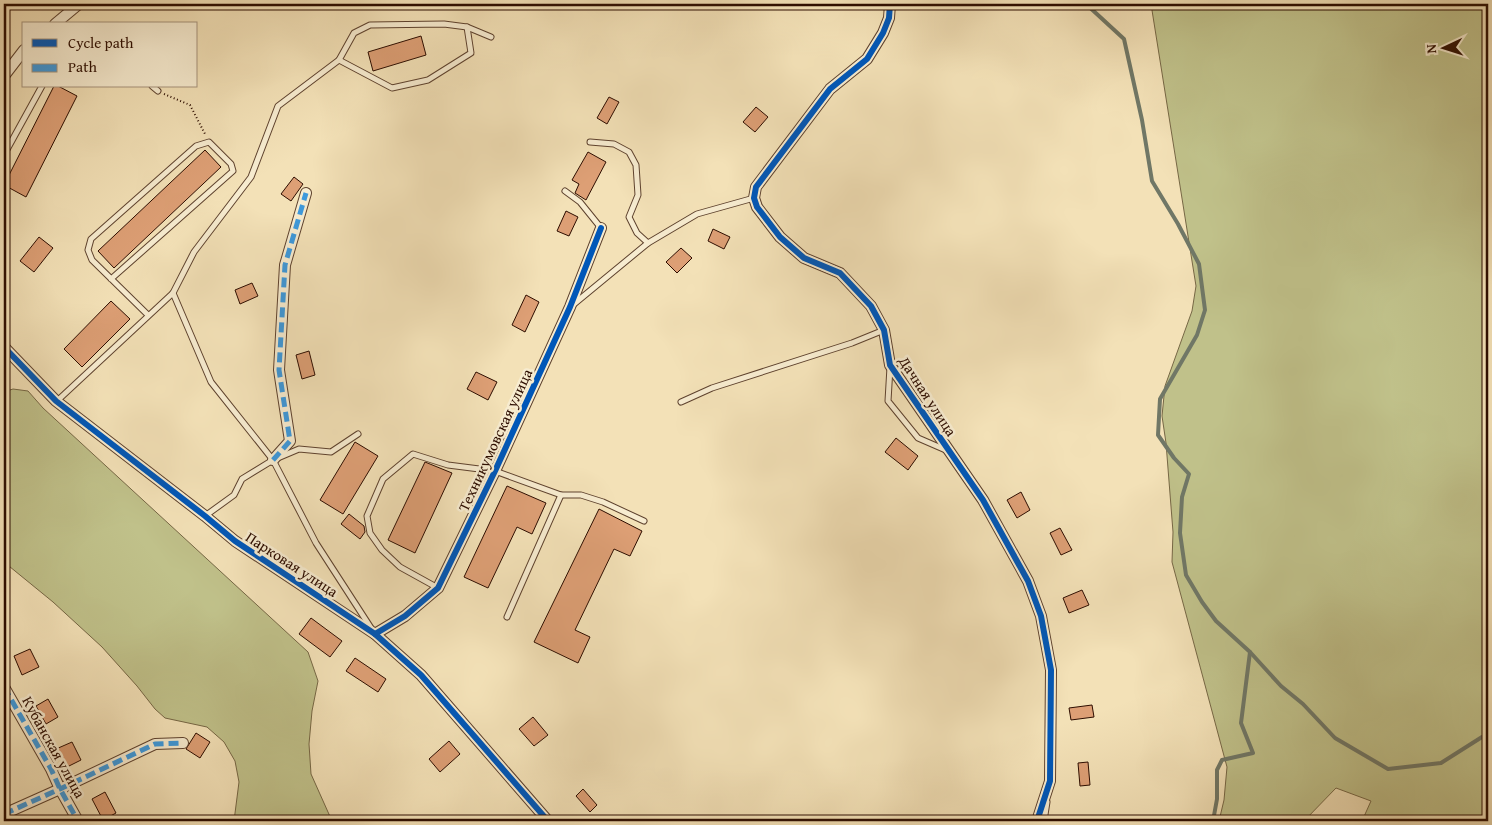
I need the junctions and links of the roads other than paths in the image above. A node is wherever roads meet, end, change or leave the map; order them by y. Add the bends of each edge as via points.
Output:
1 (80, 4) edge
2 (890, 4) edge
3 (58, 22) edge
4 (466, 27) junction
5 (491, 37) dead end
6 (22, 53) edge
7 (339, 60) junction
8 (4, 76) edge
9 (41, 88) edge
10 (154, 88) edge
11 (158, 91) road end
12 (590, 142) dead end
13 (4, 155) edge
14 (565, 191) dead end
15 (306, 194) dead end
16 (754, 198) junction
17 (601, 228) joint
18 (648, 243) junction
19 (111, 279) junction
20 (173, 292) junction
21 (570, 307) junction
22 (148, 315) junction
23 (884, 330) junction
24 (4, 347) edge
25 (890, 365) junction
26 (56, 401) junction
27 (681, 402) dead end
28 (358, 434) dead end
29 (951, 453) junction
30 (274, 460) junction
31 (496, 471) junction
32 (561, 495) junction
33 (205, 516) junction
34 (644, 521) dead end
35 (438, 588) junction
36 (507, 617) dead end
37 (375, 634) junction
38 (4, 687) edge
39 (183, 742) dead end
40 (1050, 781) junction
41 (60, 789) junction
42 (4, 814) edge
43 (78, 821) edge
44 (548, 821) edge
45 (1037, 821) edge
46 (1044, 821) edge

1 - 3 street
2 - 16 street via 883,33 867,59 830,89 756,187
4 - 5 lane
4 - 7 lane via 444,24 370,26 354,33
4 - 7 lane via 471,53 428,80 392,88
6 - 8 street
7 - 20 lane via 278,106 251,177 194,252
9 - 13 lane
10 - 11 lane
12 - 18 lane via 614,144 629,152 636,165 638,195 629,217 637,233
14 - 17 lane via 580,202
15 - 30 street via 285,265 279,370 290,441
16 - 18 lane via 697,214
16 - 23 street, Дачная улица via 780,238 804,258 840,274 872,306
17 - 21 street, Техникумовская улица
18 - 21 lane
19 - 19 lane via 233,171 231,164 209,142 196,146 91,239 88,250 92,260
19 - 22 lane
20 - 22 lane
20 - 30 lane via 211,382
21 - 31 street, Техникумовская улица
22 - 26 lane
23 - 25 street, Дачная улица
23 - 27 lane via 712,388
24 - 26 street, Парковая улица
25 - 29 street, Дачная улица
25 - 29 lane via 888,401 918,438
26 - 33 street, Парковая улица
28 - 30 lane via 331,452 299,448
29 - 40 street, Дачная улица via 983,500 1028,580 1041,616 1051,670
30 - 33 lane via 242,478 234,495
30 - 37 lane via 316,543
31 - 32 lane
31 - 35 street, Техникумовская улица
31 - 35 lane via 448,465 413,454 383,479 367,516 370,533 400,567
32 - 34 lane via 588,497
32 - 36 lane
33 - 37 street, Парковая улица via 235,541
35 - 37 street, Техникумовская улица via 405,616
37 - 44 street, Парковая улица via 421,675
38 - 41 street, Кубанская улица
39 - 41 street via 155,744
40 - 45 street, Дачная улица
40 - 46 lane
41 - 42 street
41 - 43 street, Кубанская улица

